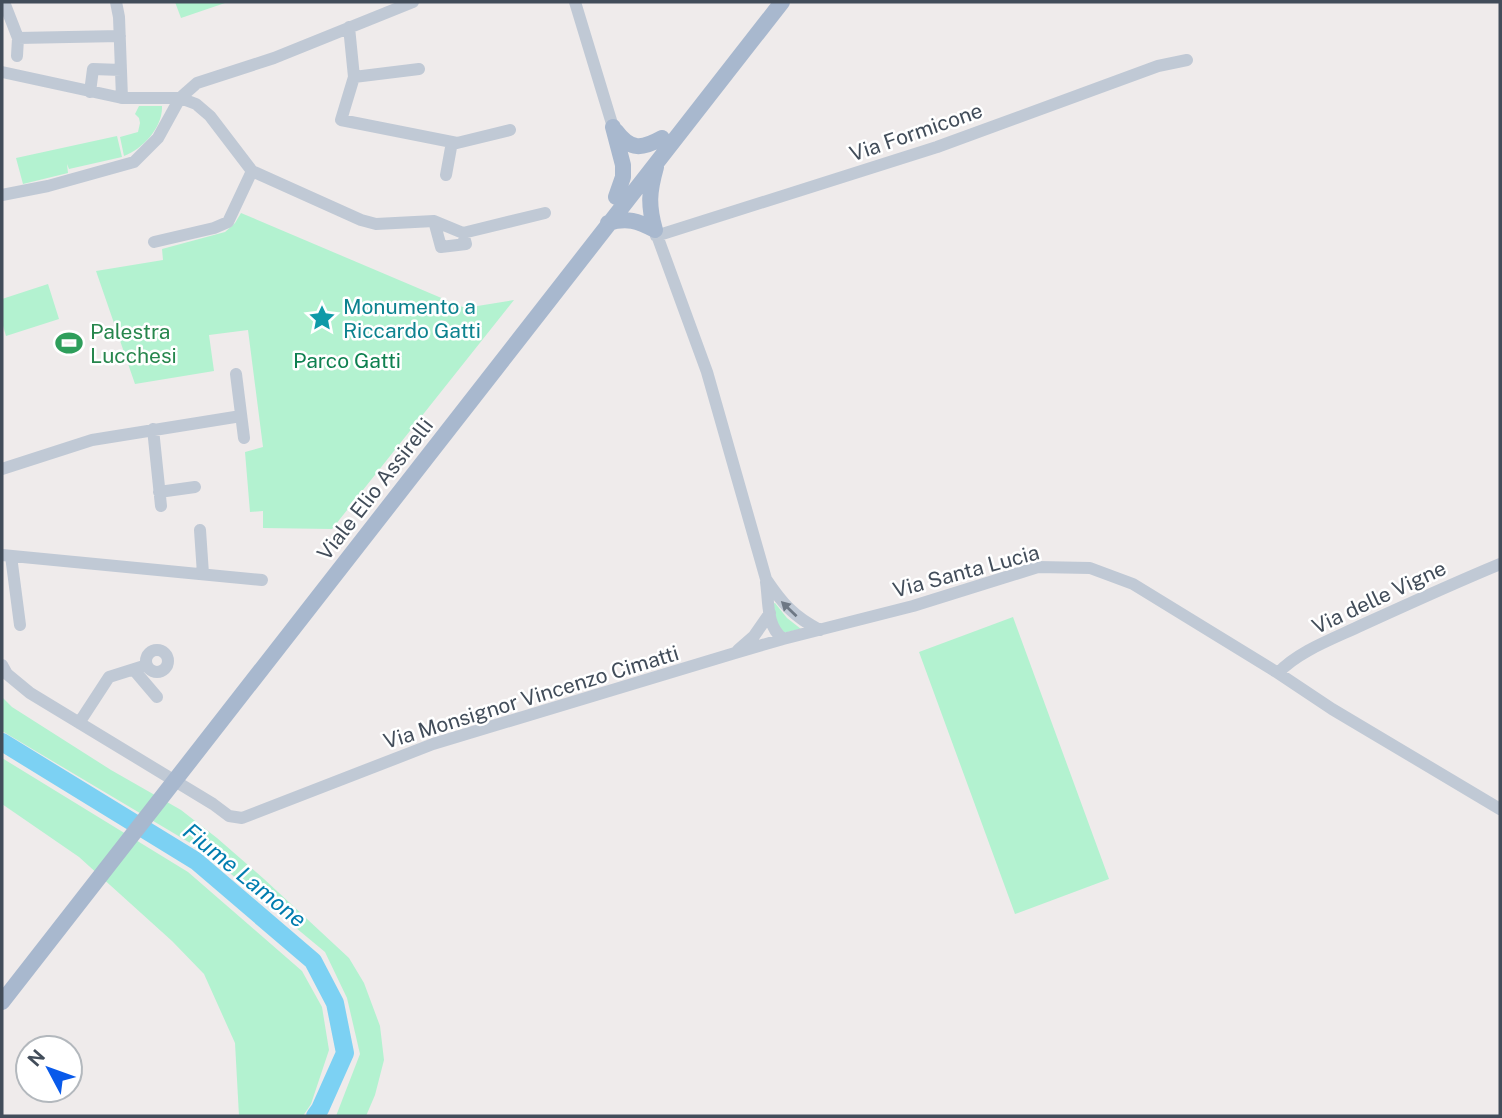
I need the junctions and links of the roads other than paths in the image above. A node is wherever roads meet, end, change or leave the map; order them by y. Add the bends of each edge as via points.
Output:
1 (5, 2) edge
2 (117, 2) edge
3 (413, 2) edge
4 (575, 2) edge
5 (768, 2) edge
6 (782, 2) edge
7 (349, 27) junction
8 (120, 36) junction
9 (18, 38) junction
10 (1187, 60) dead end
11 (17, 67) junction
12 (419, 69) dead end
13 (121, 70) junction
14 (2, 72) edge
15 (354, 77) junction
16 (90, 92) junction
17 (122, 98) junction
18 (180, 98) junction
19 (613, 127) junction
20 (510, 130) dead end
21 (662, 138) junction
22 (452, 142) junction
23 (658, 159) junction
24 (252, 171) junction
25 (446, 175) dead end
26 (2, 195) edge
27 (616, 197) junction
28 (545, 213) dead end
29 (434, 221) junction
30 (608, 223) junction
31 (463, 233) junction
32 (656, 233) junction
33 (154, 242) dead end
34 (509, 342) junction
35 (236, 374) dead end
36 (241, 416) junction
37 (153, 429) junction
38 (244, 438) dead end
39 (2, 469) edge
40 (195, 487) dead end
41 (159, 492) junction
42 (161, 506) dead end
43 (200, 530) dead end
44 (6, 556) edge
45 (1500, 564) edge
46 (204, 574) junction
47 (766, 579) junction
48 (262, 580) dead end
49 (770, 613) junction
50 (20, 625) dead end
51 (820, 630) junction
52 (783, 639) junction
53 (735, 653) junction
54 (2, 665) edge
55 (147, 665) dead end
56 (134, 670) junction
57 (1278, 673) junction
58 (157, 697) dead end
59 (79, 723) junction
60 (1500, 808) edge
61 (2, 985) edge
62 (2, 1002) edge

1 - 9 street
2 - 8 street
3 - 7 street
4 - 19 street
5 - 21 main road, Viale Elio Assirelli
6 - 23 main road, Viale Elio Assirelli
7 - 15 street
7 - 18 street via 197,83
8 - 9 street
8 - 13 street
9 - 11 street
10 - 32 street, Via Formicone via 1158,66 937,147
11 - 14 street
11 - 16 street
12 - 15 street
13 - 16 street via 93,69
13 - 17 street
15 - 22 street via 341,120
16 - 17 street
17 - 18 street
18 - 24 street via 210,116
18 - 26 street via 158,138 135,162
19 - 21 main road via 623,140 638,147
19 - 27 main road via 623,165
20 - 22 street
21 - 27 main road, Viale Elio Assirelli
22 - 25 street
23 - 30 main road, Viale Elio Assirelli
23 - 32 main road via 649,195
24 - 29 street via 361,220 376,224
24 - 33 street via 228,222
27 - 34 main road, Viale Elio Assirelli
28 - 31 street
29 - 31 street
29 - 31 street via 441,247 466,244
30 - 32 main road via 629,219
30 - 34 main road, Viale Elio Assirelli
32 - 47 street via 707,372
34 - 61 main road, Viale Elio Assirelli
34 - 62 main road, Viale Elio Assirelli
35 - 36 street
36 - 37 street
36 - 38 street
37 - 39 street via 92,440
37 - 41 street
40 - 41 street
41 - 42 street
43 - 46 street
44 - 46 street
44 - 50 street
45 - 57 street, Via delle Vigne via 1330,640
46 - 48 street
47 - 49 street
51 -> 47 street via 792,613
49 - 52 street via 772,627
49 - 53 street, Via Monsignor Vincenzo Cimatti
51 - 52 street, Via Monsignor Vincenzo Cimatti
51 - 57 street, Via Santa Lucia via 1038,567 1090,568 1133,583
52 - 53 street, Via Monsignor Vincenzo Cimatti
53 - 59 street, Via Monsignor Vincenzo Cimatti via 433,744 242,818 229,816
54 - 59 street, Via Monsignor Vincenzo Cimatti via 30,693
55 - 56 street
56 - 58 street
56 - 59 street via 109,677
57 - 60 street, Via Santa Lucia

